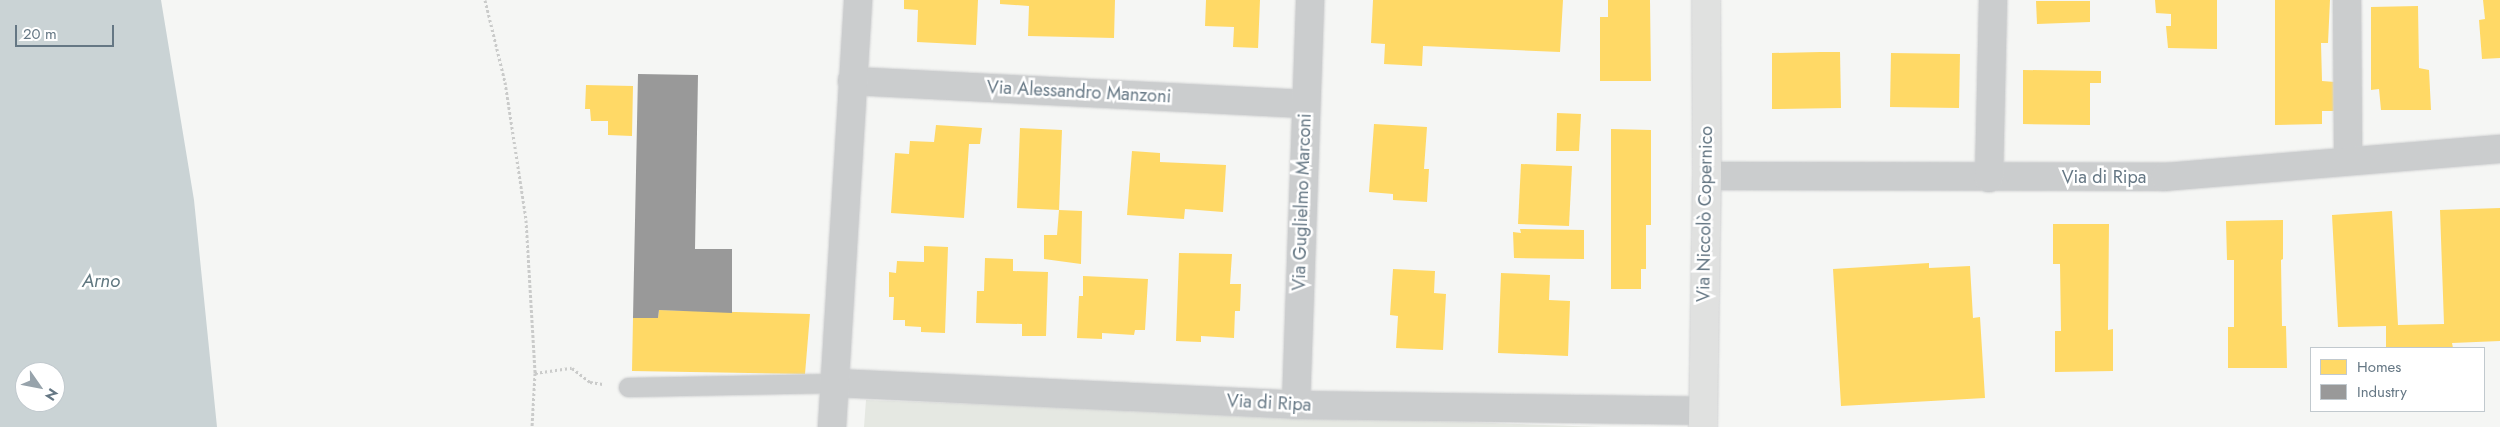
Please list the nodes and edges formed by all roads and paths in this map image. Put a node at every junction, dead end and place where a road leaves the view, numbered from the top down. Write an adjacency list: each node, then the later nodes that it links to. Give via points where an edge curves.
1 (485, 0): 13 (path, via 505,82 526,220)
2 (858, 0): 7 (street)
3 (1310, 0): 8 (street, Via Guglielmo Marconi)
4 (1706, 0): 11 (main road, Via Niccolò Copernico)
5 (1993, 0): 12 (street)
6 (2347, 0): 10 (street)
7 (852, 81): 8 (street, Via Alessandro Manzoni); 14 (street)
8 (1305, 104): 16 (street, Via Guglielmo Marconi)
9 (2500, 149): 10 (street, Via di Ripa)
10 (2348, 162): 12 (street, Via di Ripa, via 2165,177)
11 (1707, 176): 12 (street, Via di Ripa); 17 (main road, Via Niccolò Copernico)
12 (1989, 178)
13 (536, 373): 15 (path, via 572,368 590,382); 18 (path)
14 (836, 383): 15 (lane); 16 (street, Via di Ripa); 19 (street)
15 (628, 387)
16 (1296, 405): 17 (street, Via di Ripa)
17 (1703, 419)
18 (532, 427)
19 (832, 427)

